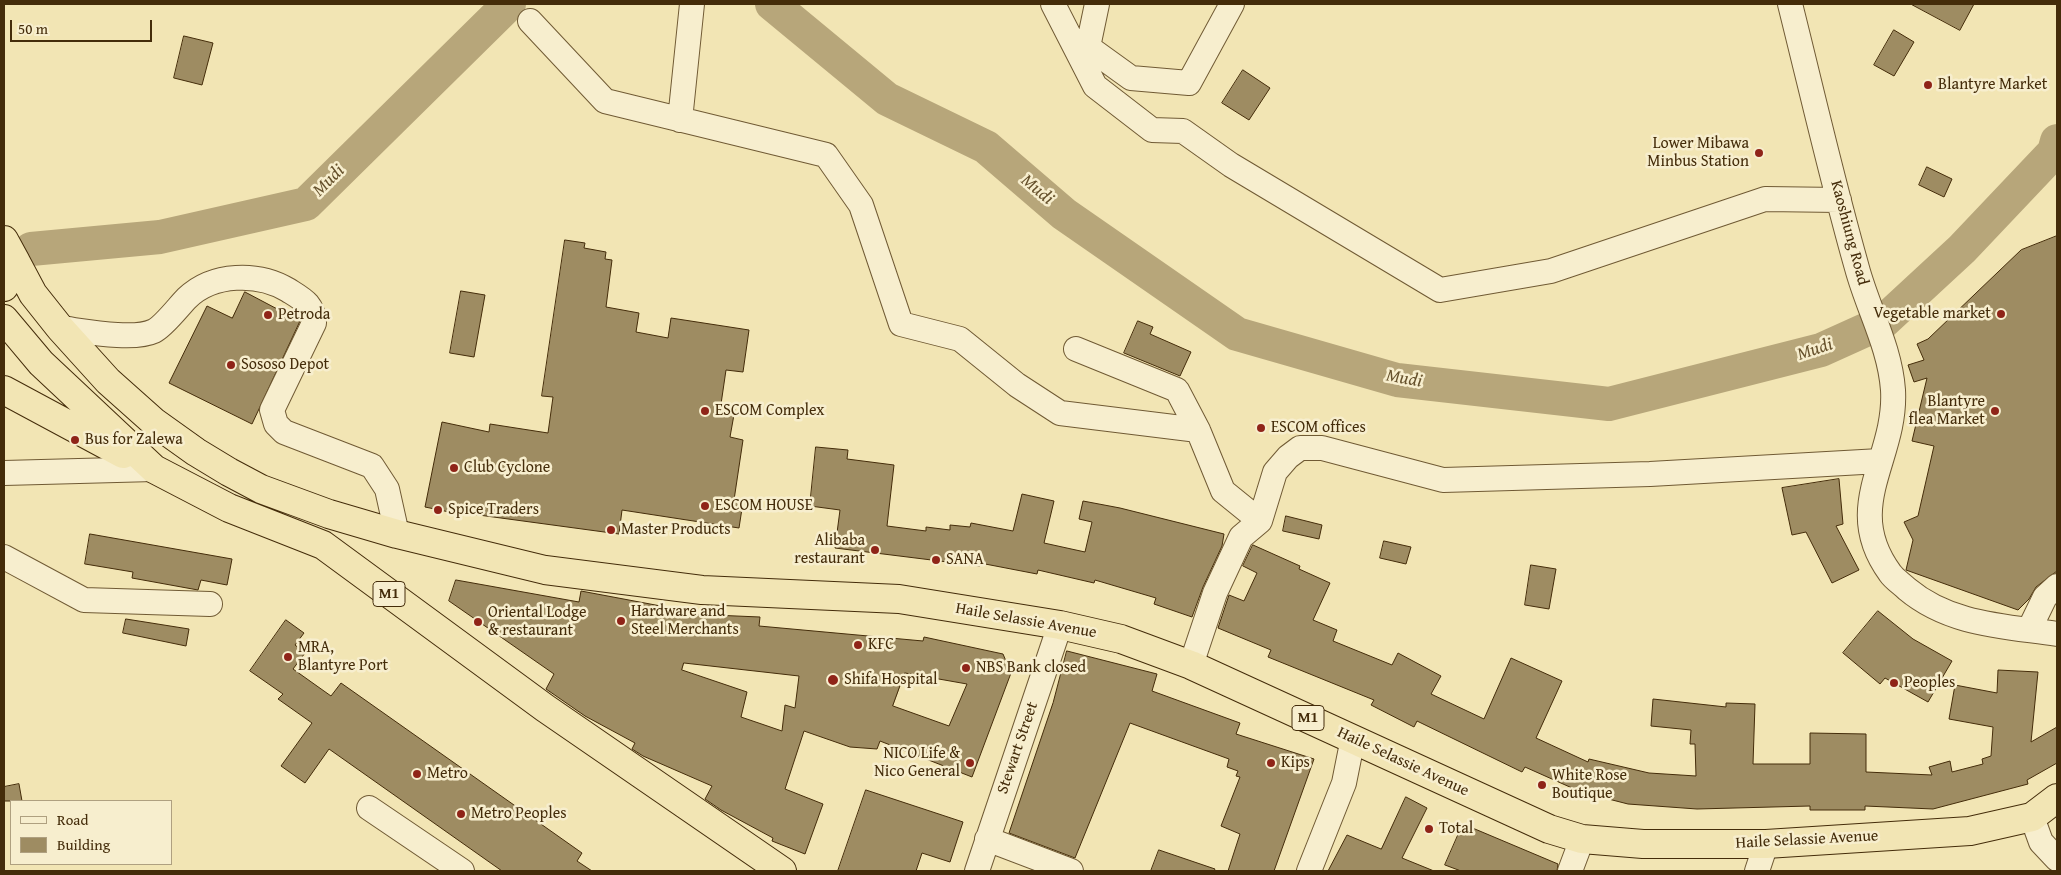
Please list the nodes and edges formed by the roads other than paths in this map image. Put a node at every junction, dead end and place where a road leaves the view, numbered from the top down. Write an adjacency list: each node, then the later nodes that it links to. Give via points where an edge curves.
1 (692, 4): 7 (street)
2 (1053, 4): 8 (street, via 1094,86 1152,130 1183,131 1231,165 1440,290 1552,272 1765,199)
3 (1097, 4): 4 (street, via 1088,47 1132,78 1189,83)
4 (1232, 4)
5 (1790, 4): 8 (street, Kaoshiung Road)
6 (530, 21): 7 (street, via 605,101)
7 (680, 120): 15 (street, via 826,156 861,204 901,324 960,339 1017,385 1060,413)
8 (1839, 200): 16 (street, Kaoshiung Road, via 1857,269 1888,358 1893,391 1891,420)
9 (10, 251): 10 (highway); 12 (highway, M1, via 33,294)
10 (4, 287)
11 (4, 319): 17 (highway, M1, via 41,363)
12 (60, 328): 20 (highway, M1, via 108,381 154,422 196,452 262,489 329,514); 20 (street, via 120,336 155,331 204,284 235,277 275,282 309,302 314,312 314,323 272,410 276,424 284,432 372,466 387,489)
13 (1076, 349): 15 (street, via 1177,390)
14 (4, 390): 17 (highway)
15 (1198, 430): 19 (street, via 1223,491)
16 (1880, 462): 19 (street, via 1650,474 1443,480 1322,448 1300,448 1275,472); 25 (street, Kaoshiung Road, via 1870,498 1870,524 1874,547 1891,575 1920,600 1946,614 1979,624)
17 (154, 469): 18 (street); 37 (highway, M1, via 229,508 323,545 545,708)
18 (4, 473)
19 (1260, 520): 27 (street, via 1241,537 1215,593)
20 (397, 534): 24 (highway, Haile Selassie Avenue / M1, via 545,570 702,590 898,599)
21 (4, 558): 23 (street, via 84,600)
22 (2057, 586): 25 (street, via 2045,597)
23 (210, 604)
24 (1060, 625): 27 (highway, Haile Selassie Avenue / M1, via 1121,639); 32 (street, Stewart Street)
25 (2030, 630): 26 (street, Kaoshiung Road)
26 (2057, 634)
27 (1191, 665): 28 (highway, Haile Selassie Avenue / M1)
28 (1353, 738): 33 (highway, Haile Selassie Avenue / M1, via 1549,829); 40 (street, via 1344,784)
29 (2057, 798): 31 (highway, Haile Selassie Avenue / M1)
30 (369, 808): 36 (street)
31 (2032, 817): 34 (highway, Haile Selassie Avenue / M1, via 1970,831); 35 (street, via 2041,842)
32 (987, 839): 38 (street, Stewart Street); 39 (street)
33 (1582, 839): 34 (highway, Haile Selassie Avenue / M1, via 1643,844); 41 (street)
34 (1766, 844): 42 (street)
35 (2057, 859)
36 (462, 871)
37 (782, 871)
38 (977, 871)
39 (1071, 871)
40 (1309, 871)
41 (1570, 871)
42 (1757, 871)

